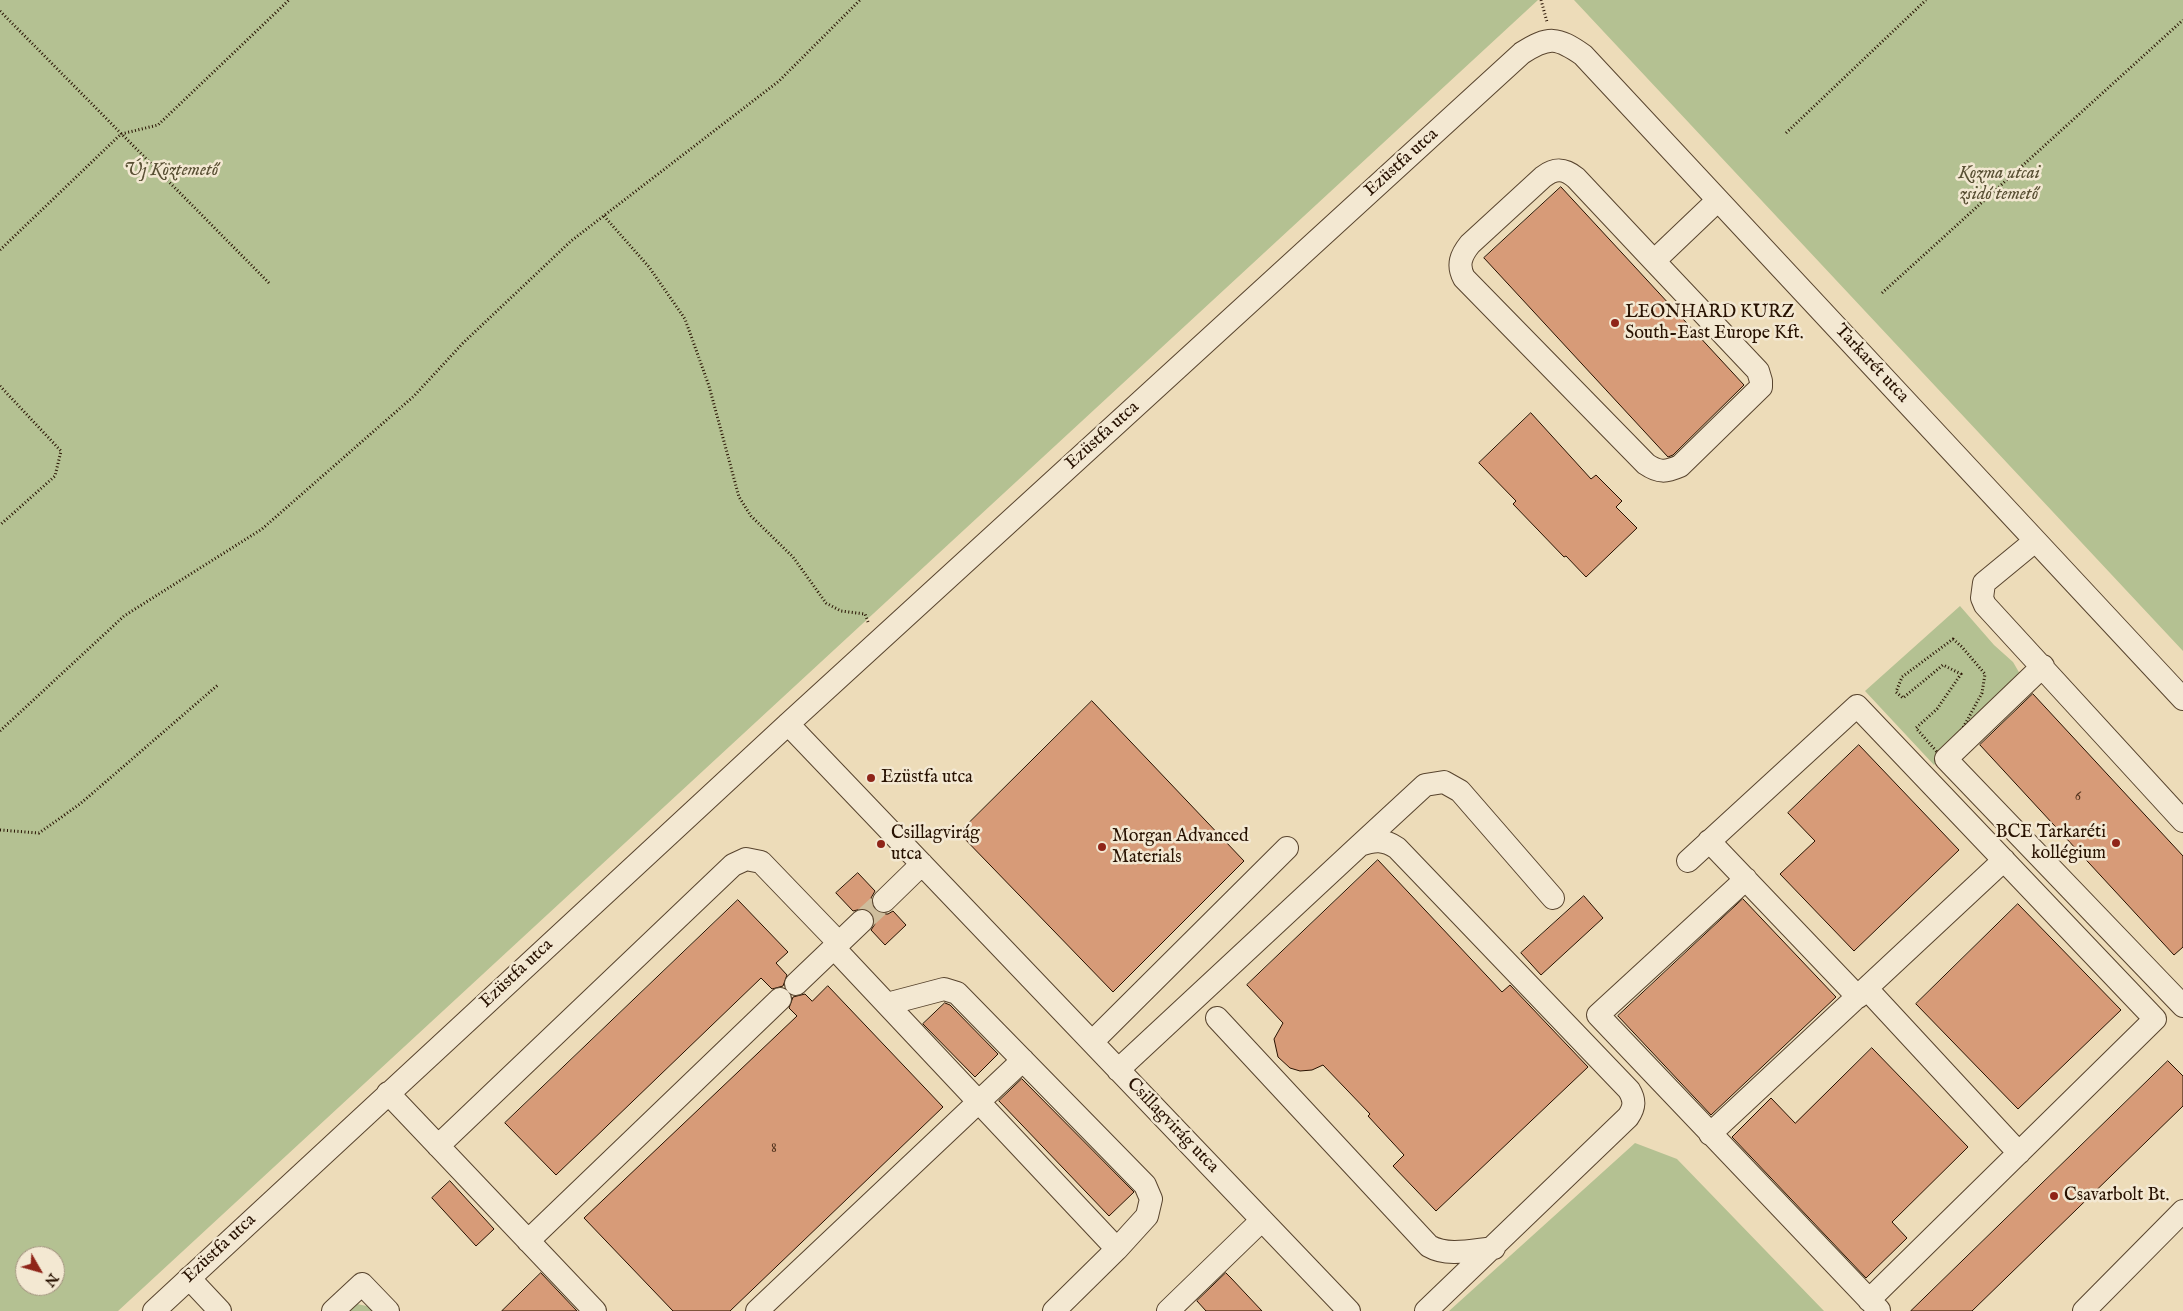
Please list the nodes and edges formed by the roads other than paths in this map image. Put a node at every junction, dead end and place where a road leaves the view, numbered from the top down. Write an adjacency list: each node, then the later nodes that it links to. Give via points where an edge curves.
1 (1552, 39): 2 (street, Tarkarét utca, via 1583,55); 7 (street, Ezüstfa utca, via 1522,53)
2 (1718, 200): 3 (street); 4 (street, Tarkarét utca)
3 (1654, 261): 3 (street, via 1758,371 1761,381 1757,393 1680,466 1666,471 1646,464 1464,278 1460,265 1470,244 1543,177 1557,169 1576,178)
4 (2035, 541): 5 (street, via 1984,583 1982,598); 6 (street, Tarkarét utca)
5 (2043, 666): 8 (street); 22 (street, via 1946,759)
6 (2183, 699)
7 (788, 724): 14 (street, Csillagvirág utca); 27 (street, Ezüstfa utca)
8 (2183, 822)
9 (1709, 841): 12 (street, via 1857,706); 13 (street); 15 (street)
10 (1360, 845): 16 (street, via 1425,785 1444,782 1460,790); 26 (street); 35 (street, via 1381,840 1397,848 1633,1096 1632,1111 1628,1117)
11 (1287, 848): 24 (street)
12 (2004, 860): 20 (street); 31 (street, via 2155,1019)
13 (1688, 861)
14 (922, 864): 17 (street); 24 (street, Csillagvirág utca)
15 (1746, 879): 20 (street); 29 (street, via 1598,1015)
16 (1553, 898)
17 (884, 901)
18 (862, 921): 19 (street)
19 (837, 946): 21 (street); 30 (street, via 761,862 746,859 733,865); 34 (street)
20 (1862, 993): 29 (street); 31 (street)
21 (887, 1004): 25 (street, via 944,989 957,993); 28 (street)
22 (2183, 1006)
23 (1217, 1018): 35 (street, via 1429,1246 1451,1252)
24 (1092, 1042): 26 (street, Csillagvirág utca)
25 (1023, 1060): 28 (street); 36 (street, via 1145,1185 1151,1199 1147,1216)
26 (1118, 1070): 33 (street, Csillagvirág utca)
27 (388, 1093): 30 (street); 37 (street, Ezüstfa utca)
28 (978, 1100): 36 (street); 44 (street)
29 (1710, 1134): 38 (street)
30 (438, 1146): 34 (street)
31 (2019, 1153): 38 (street)
32 (2181, 1217): 49 (street)
33 (1262, 1220): 46 (street); 47 (street, Csillagvirág utca)
34 (528, 1242): 43 (street)
35 (1494, 1248): 48 (street)
36 (1117, 1249): 45 (street)
37 (189, 1278): 39 (street, Ezüstfa utca); 40 (street)
38 (1874, 1306)
39 (165, 1307)
40 (220, 1311)
41 (333, 1311): 42 (street, via 362,1284)
42 (388, 1311)
43 (594, 1311)
44 (757, 1311)
45 (1054, 1311)
46 (1168, 1311)
47 (1349, 1311)
48 (1426, 1311)
49 (2084, 1311)

